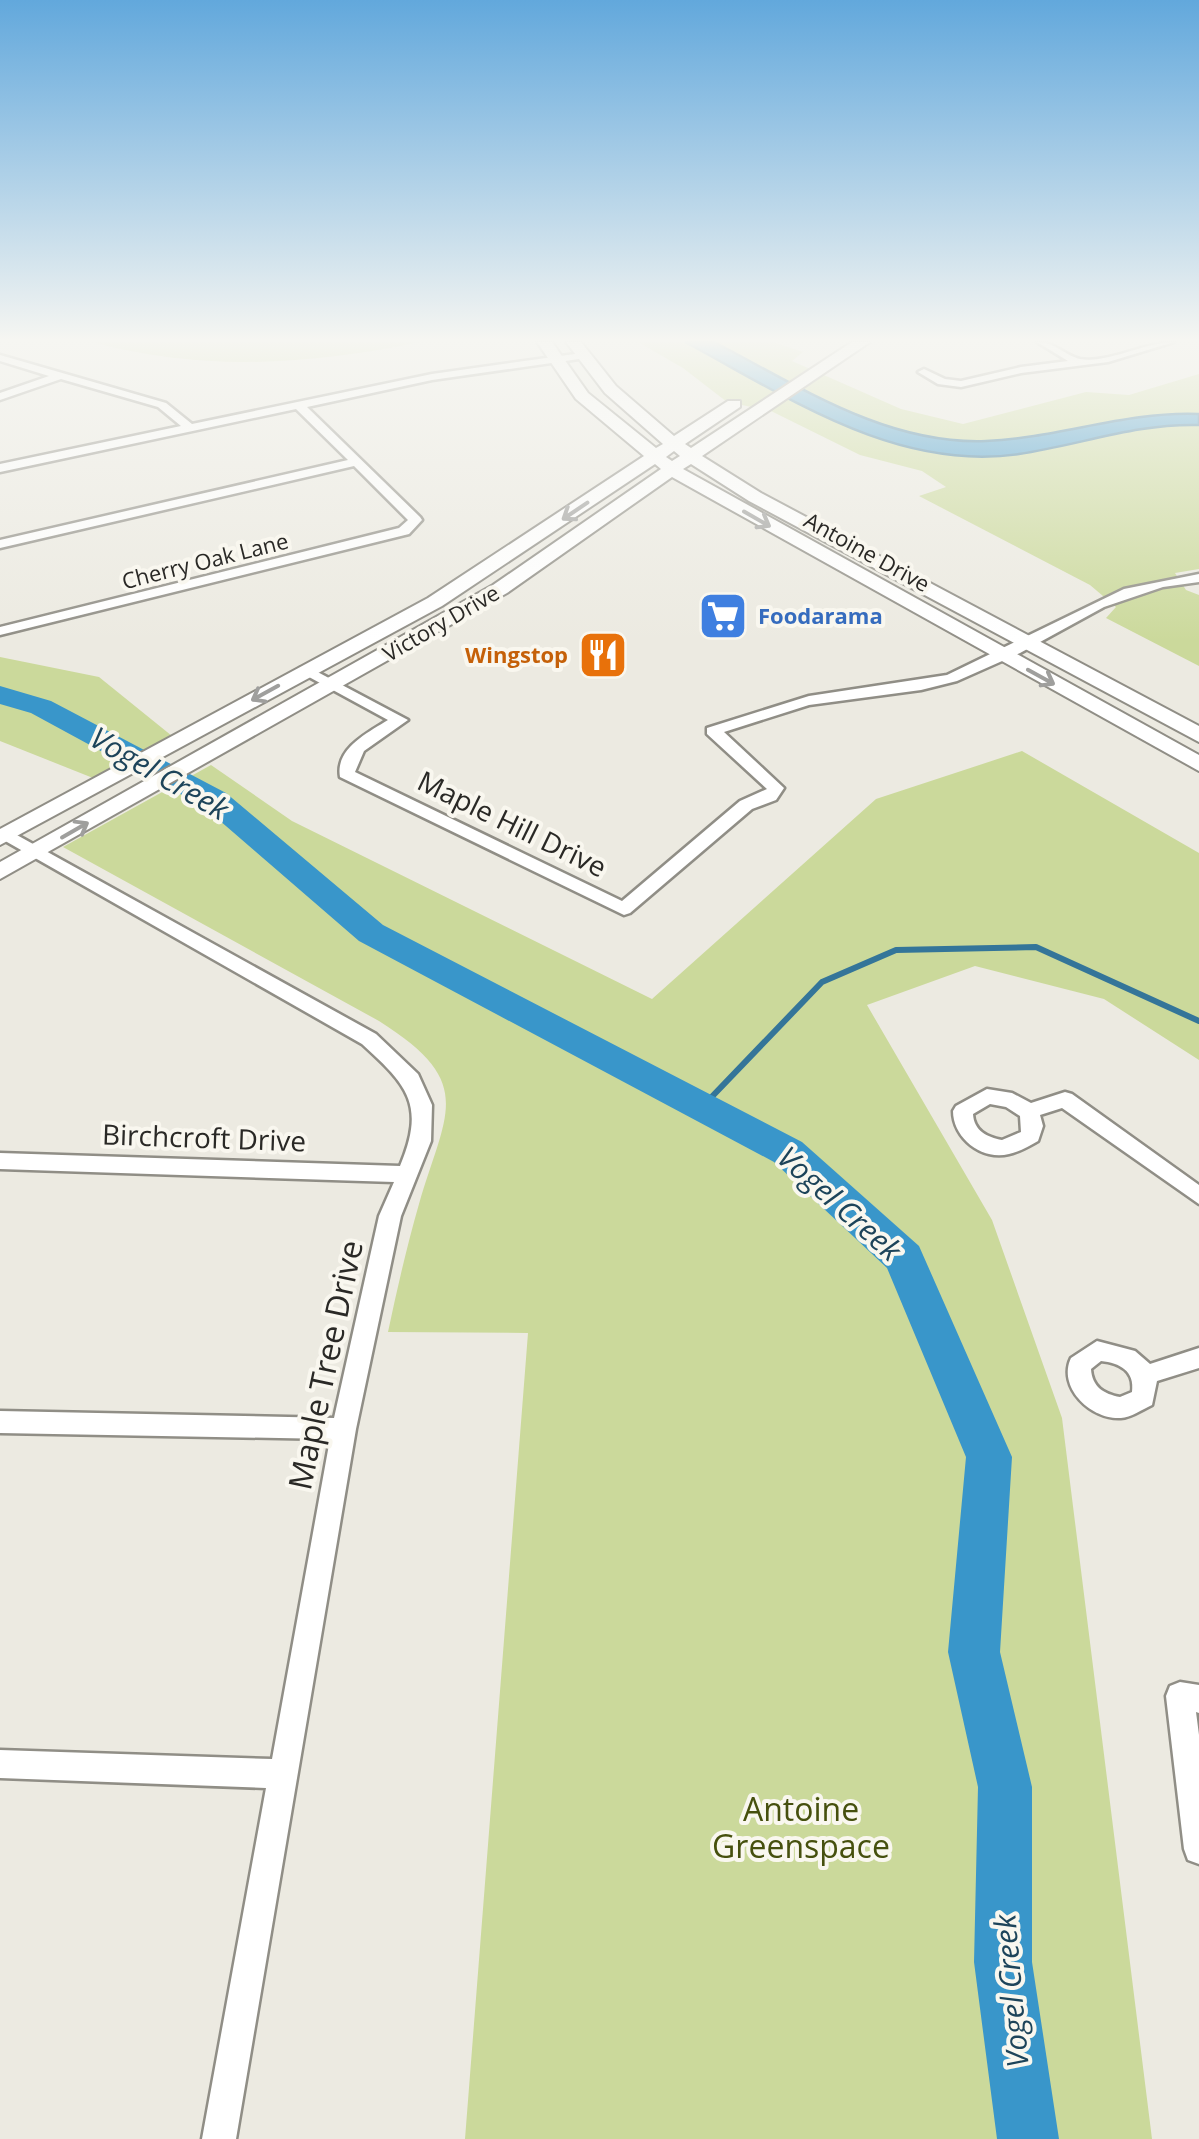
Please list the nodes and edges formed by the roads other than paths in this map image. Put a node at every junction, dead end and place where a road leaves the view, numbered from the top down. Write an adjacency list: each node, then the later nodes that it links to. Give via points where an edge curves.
1 (121, 442): 10 (street)
2 (336, 442): 9 (street)
3 (646, 442): 7 (main road, Antoine Drive)
4 (654, 442): 7 (main road, Antoine Drive)
5 (687, 442): 7 (main road, Victory Drive)
6 (712, 442): 8 (main road, Victory Drive)
7 (667, 457): 8 (main road, Victory Drive); 11 (main road, Victory Drive, one-way to 11); 13 (main road, Victory Drive); 15 (main road, Antoine Drive, one-way to 15)
8 (691, 457): 14 (main road, Antoine Drive)
9 (356, 462): 12 (street); 17 (street, Cherry Oak Lane, via 415,520 404,531)
10 (0, 468)
11 (538, 537): 13 (main road); 20 (main road, Victory Drive)
12 (0, 544)
13 (566, 544): 21 (main road, Victory Drive, via 461,614)
14 (877, 562): 15 (main road); 18 (main road, Antoine Drive)
15 (855, 574): 19 (main road, Antoine Drive)
16 (1199, 578): 18 (street, via 1128,590)
17 (0, 631)
18 (1028, 642): 19 (street); 22 (main road, Antoine Drive)
19 (1004, 656): 21 (street, Maple Hill Drive, via 949,679 820,698 713,731 776,788 746,805 624,909 346,774 346,761 360,746 400,720); 23 (main road, Antoine Drive, one-way to 23)
20 (304, 672): 21 (street, Maple Hill Drive); 24 (main road, Victory Drive, one-way to 24)
21 (332, 685): 25 (main road, Victory Drive, one-way to 21)
22 (1199, 735)
23 (1199, 764)
24 (3, 836): 25 (street, Maple Tree Drive)
25 (36, 852): 26 (main road, Victory Drive); 29 (street, Maple Tree Drive, via 394,1058 422,1105 420,1142)
26 (0, 872)
27 (1028, 1111): 30 (street, via 1066,1099)
28 (0, 1161): 29 (street, Birchcroft Drive)
29 (406, 1174): 34 (street, Maple Tree Drive, via 390,1216)
30 (1199, 1196)
31 (1199, 1358): 32 (street)
32 (1145, 1376)
33 (0, 1422): 34 (street)
34 (344, 1429): 37 (street, Maple Tree Drive)
35 (1199, 1699): 38 (street, via 1180,1696)
36 (0, 1764): 37 (street)
37 (282, 1774): 39 (street, Maple Tree Drive)
38 (1199, 1850)
39 (219, 2139)

